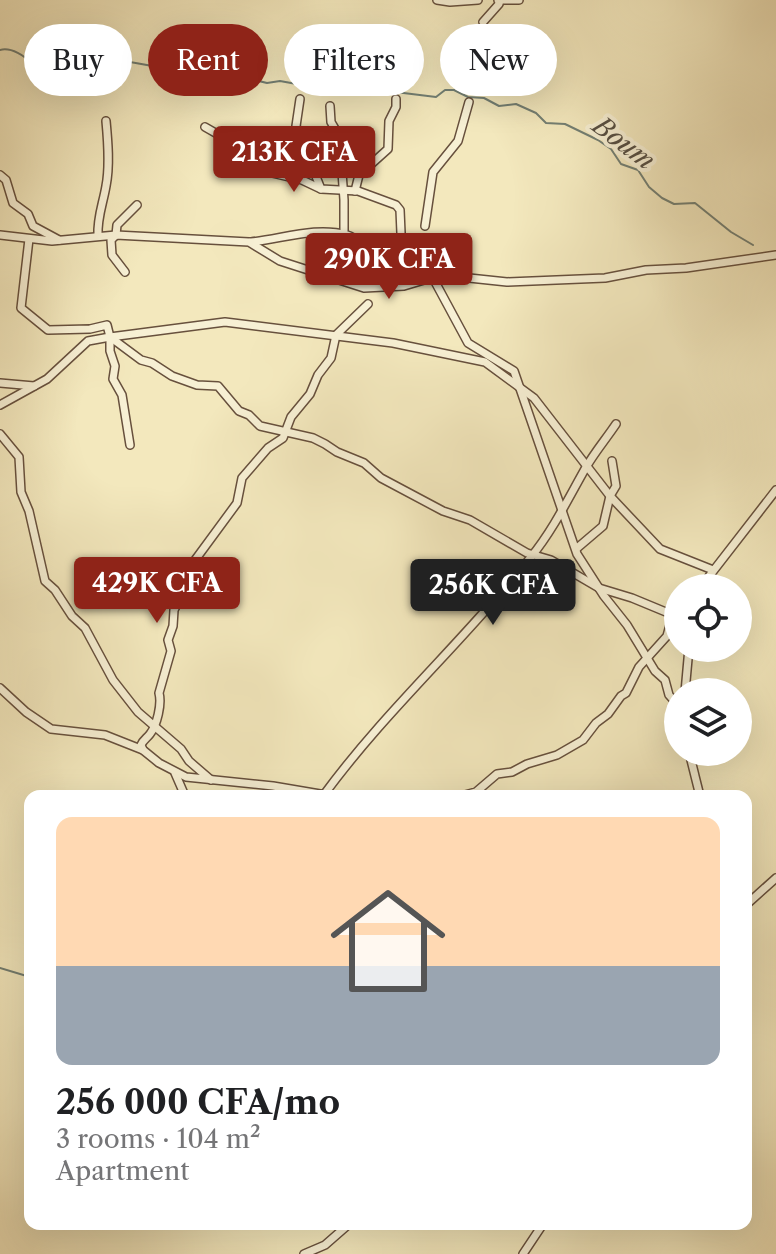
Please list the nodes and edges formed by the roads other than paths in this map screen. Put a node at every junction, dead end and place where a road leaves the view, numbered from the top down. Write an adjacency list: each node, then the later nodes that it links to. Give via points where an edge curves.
1 (437, 0): 2 (street)
2 (478, 0)
3 (499, 0): 4 (street); 5 (street)
4 (519, 0)
5 (483, 22)
6 (300, 99): 13 (street, via 296,126)
7 (396, 99): 15 (street, via 388,149 365,167)
8 (469, 102): 17 (street, via 458,141 433,172)
9 (330, 106): 14 (street)
10 (106, 121): 22 (street, via 108,169)
11 (205, 127): 13 (street, via 272,173)
12 (0, 175): 24 (street, via 13,203 28,214 33,226)
13 (321, 189): 14 (street)
14 (342, 190): 15 (street); 19 (street)
15 (355, 191): 18 (street, via 396,205)
16 (137, 205): 21 (street, via 117,225)
17 (425, 226)
18 (401, 233)
19 (344, 234): 25 (street, via 296,234); 26 (street, via 368,249)
20 (0, 235): 23 (street)
21 (116, 235): 22 (street); 25 (street); 28 (street, via 112,255)
22 (98, 236): 24 (street)
23 (29, 239): 24 (street); 32 (street, via 21,308 48,330 107,325)
24 (59, 240)
25 (249, 242): 29 (street, via 280,261 364,288)
26 (376, 248)
27 (776, 255): 29 (street, via 605,278)
28 (125, 272)
29 (433, 278): 34 (street, via 468,343 514,371)
30 (368, 304): 31 (street)
31 (336, 335): 32 (street, via 225,322); 34 (street, via 485,362); 38 (street, via 331,358)
32 (110, 337): 35 (street, via 88,341); 38 (street, via 172,376 218,386 260,426); 40 (street, via 113,379 122,395)
33 (0, 383): 35 (street)
34 (518, 384): 42 (street); 45 (street)
35 (35, 386): 36 (street)
36 (0, 405)
37 (616, 424): 42 (street)
38 (286, 431): 47 (street, via 364,463 421,500); 56 (street, via 242,478 237,503 187,571 174,610 171,651)
39 (0, 434): 56 (street, via 19,457 23,501 45,581 85,628 120,689)
40 (130, 445)
41 (612, 461): 44 (street, via 616,486)
42 (587, 466): 44 (street); 45 (street)
43 (776, 490): 48 (street)
44 (610, 496): 46 (street, via 603,526); 48 (street, via 660,549)
45 (563, 511): 46 (street); 47 (street)
46 (576, 549): 50 (street)
47 (533, 555): 50 (street); 63 (street)
48 (713, 570): 49 (street)
49 (710, 574)
50 (599, 588): 51 (street); 53 (street)
51 (664, 612)
52 (664, 639): 53 (street)
53 (647, 658): 54 (street); 64 (street, via 626,693 583,740 557,755 497,774)
54 (664, 679)
55 (0, 688): 57 (street, via 51,729 105,735)
56 (154, 725): 57 (street); 60 (street)
57 (143, 750): 59 (street)
58 (692, 766): 65 (street)
59 (174, 772): 60 (street); 61 (street)
60 (211, 780): 62 (street)
61 (182, 790)
62 (286, 790)
63 (328, 790)
64 (478, 790)
65 (698, 790)
66 (776, 878): 67 (street)
67 (752, 900)
68 (342, 1230): 70 (street)
69 (539, 1230): 71 (street)
70 (304, 1254)
71 (523, 1254)

